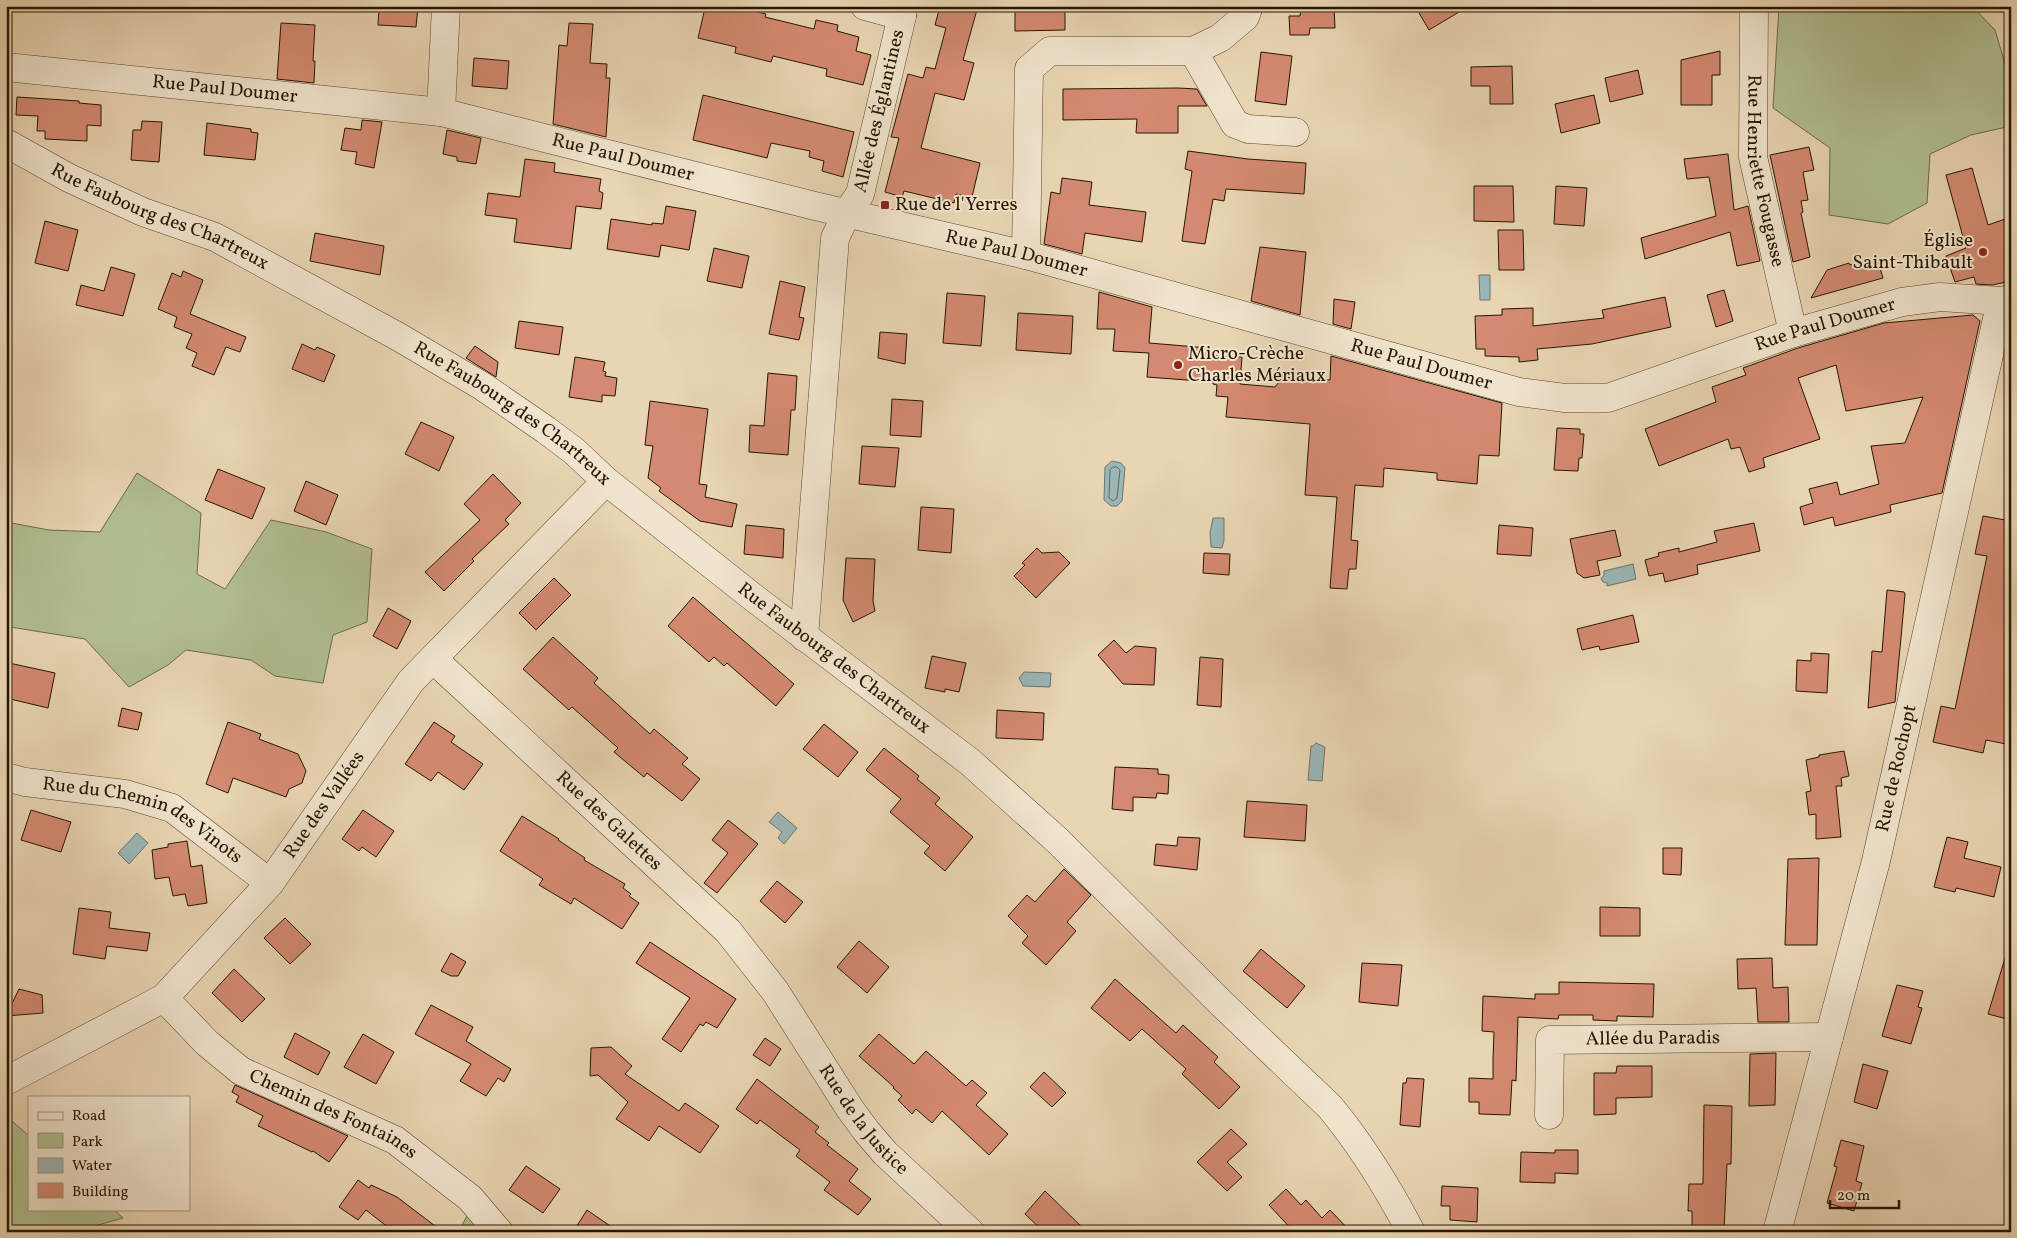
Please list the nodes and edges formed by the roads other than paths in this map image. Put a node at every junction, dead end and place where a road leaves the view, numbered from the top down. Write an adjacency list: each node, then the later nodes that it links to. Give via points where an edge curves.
1 (446, 6): 8 (street)
2 (865, 6): 5 (street)
3 (1249, 6): 6 (street, via 1245,17 1220,38)
4 (1754, 6): 14 (street, Rue Henriette Fougasse, via 1753,157)
5 (902, 11): 11 (street, Allée des Églantines, via 860,194)
6 (1193, 51): 9 (street, via 1235,124 1248,129); 12 (street, via 1050,51 1029,69)
7 (6, 67): 8 (street, Rue Paul Doumer)
8 (441, 112): 11 (street, Rue Paul Doumer)
9 (1295, 132)
10 (6, 143): 15 (street, Rue Faubourg des Chartreux, via 69,178 143,212 215,237 397,336 482,386 546,430)
11 (847, 213): 12 (street, Rue Paul Doumer); 16 (street, via 836,238)
12 (1026, 256): 14 (street, Rue Paul Doumer, via 1520,392 1565,398 1608,398)
13 (2006, 300): 14 (street, Rue Paul Doumer, via 1940,297 1902,302); 22 (street, Rue de Rochopt, via 1876,861)
14 (1793, 333)
15 (606, 481): 16 (street, Rue Faubourg des Chartreux); 17 (street, Rue des Vallées)
16 (804, 637): 29 (street, Rue Faubourg des Chartreux, via 970,762 1058,841 1330,1107 1375,1166)
17 (433, 660): 19 (street, Rue des Vallées, via 411,681); 20 (street, Rue des Galettes, via 728,931)
18 (6, 777): 19 (street, Rue du Chemin des Vinots, via 125,794 172,808)
19 (270, 883): 21 (street, Rue des Vallées)
20 (776, 991): 28 (street, Rue de la Justice, via 867,1132 885,1153)
21 (164, 998): 23 (street, Rue des Vallées); 27 (street, Chemin des Fontaines, via 206,1043 241,1071 395,1140 470,1198)
22 (1828, 1037): 26 (street, Allée du Paradis, via 1550,1040); 30 (street, Rue de Rochopt)
23 (6, 1081)
24 (6, 1086): 25 (street)
25 (6, 1101)
26 (1549, 1115)
27 (499, 1232)
28 (970, 1232)
29 (1410, 1232)
30 (1777, 1232)

